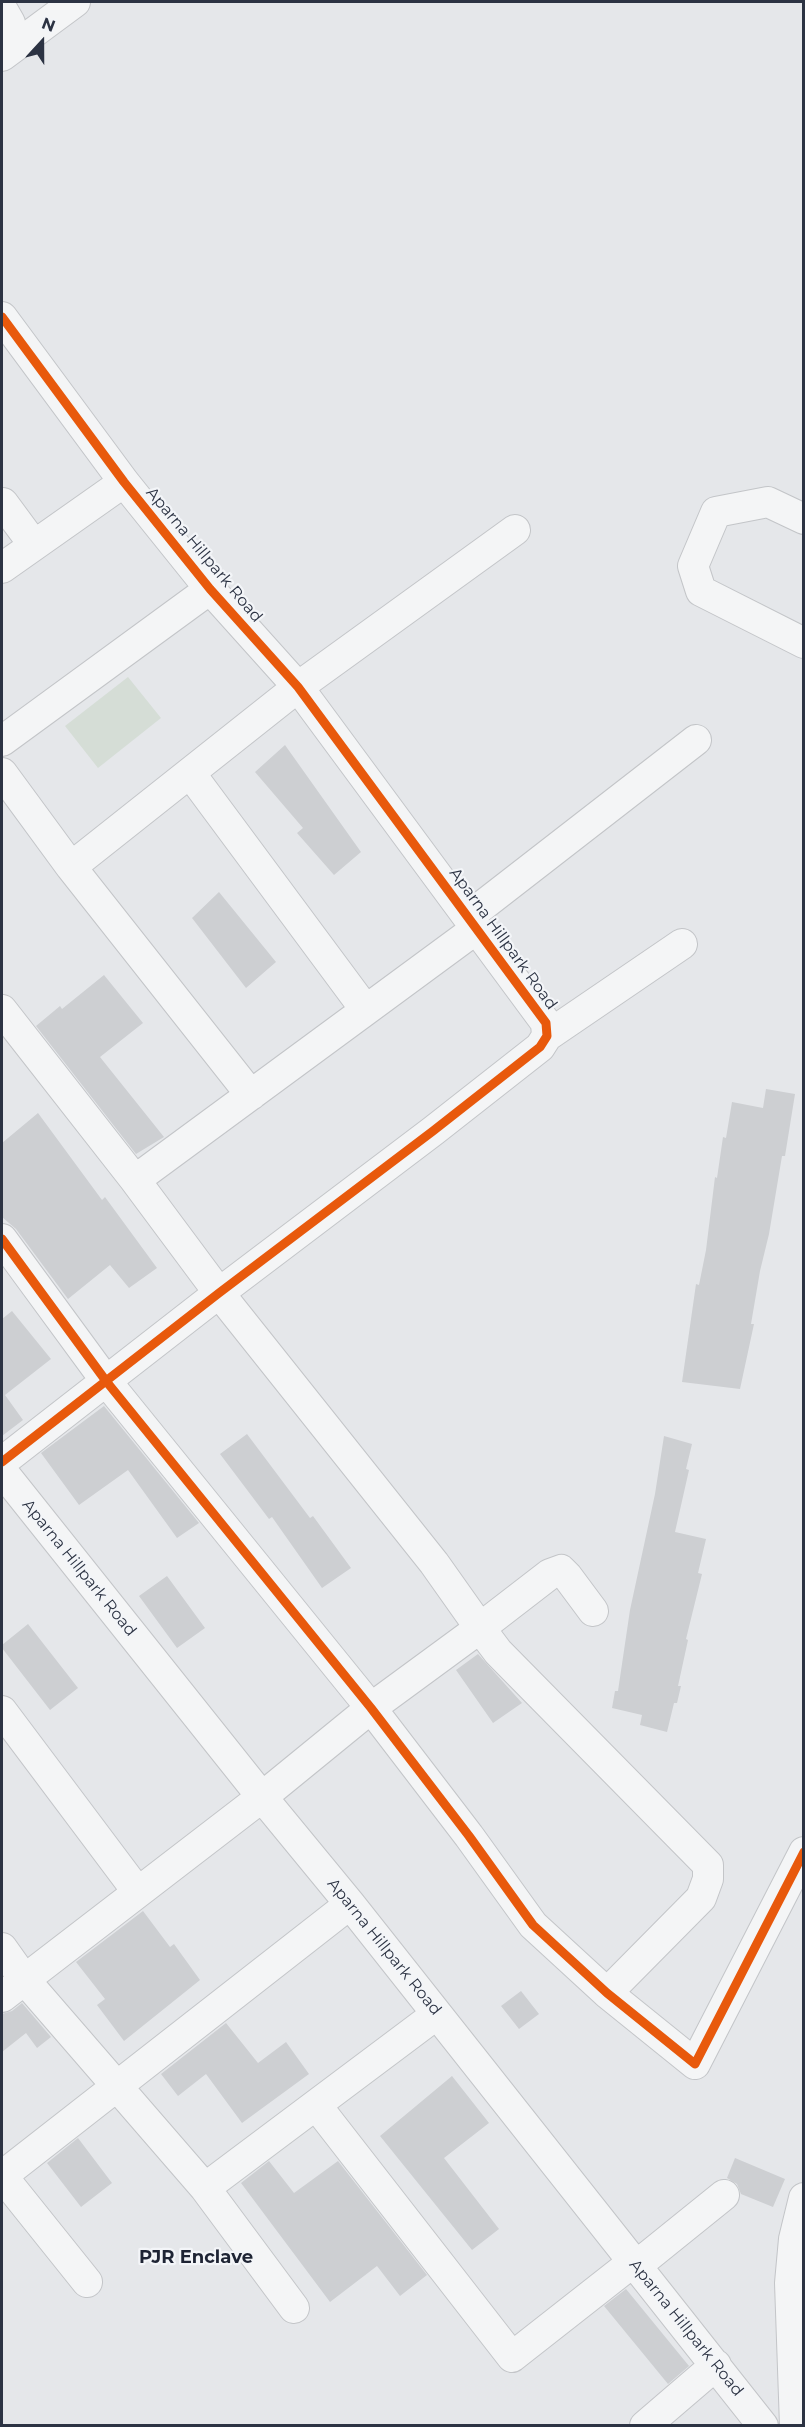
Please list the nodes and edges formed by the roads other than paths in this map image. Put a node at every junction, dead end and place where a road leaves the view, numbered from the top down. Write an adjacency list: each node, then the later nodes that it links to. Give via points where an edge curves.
1 (75, 2): 4 (street)
2 (2, 9): 3 (street, via 10,23)
3 (2, 33)
4 (2, 56)
5 (2, 317): 6 (street, Aparna Hillpark Road)
6 (124, 482): 10 (street); 12 (street, Aparna Hillpark Road)
7 (3, 503): 10 (street)
8 (804, 519): 13 (street, via 768,502 716,512 693,566 700,591)
9 (516, 530): 14 (street)
10 (34, 545): 11 (street)
11 (2, 568)
12 (210, 590): 14 (street, Aparna Hillpark Road); 16 (street)
13 (804, 643)
14 (298, 687): 18 (street); 20 (street, Aparna Hillpark Road)
15 (696, 740): 20 (street)
16 (2, 741)
17 (2, 773): 19 (street)
18 (190, 773): 19 (street); 22 (street)
19 (71, 867): 25 (street)
20 (472, 923): 22 (street); 24 (street, Aparna Hillpark Road, via 546,1023)
21 (682, 944): 24 (street)
22 (365, 1009): 25 (street)
23 (2, 1010): 26 (street)
24 (547, 1036): 28 (street, Aparna Hillpark Road, via 540,1047)
25 (250, 1095): 26 (street)
26 (135, 1180): 28 (street)
27 (2, 1239): 29 (street)
28 (219, 1293): 29 (street, Aparna Hillpark Road); 33 (street, via 434,1563)
29 (106, 1381): 30 (street, Aparna Hillpark Road); 34 (street)
30 (2, 1462)
31 (2, 1471): 36 (street, Aparna Hillpark Road)
32 (593, 1611): 33 (street, via 561,1570 550,1574)
33 (480, 1628): 34 (street); 42 (street, via 498,1652 708,1865 701,1898)
34 (371, 1708): 36 (street); 42 (street, via 533,1925)
35 (2, 1711): 38 (street)
36 (262, 1797): 38 (street); 39 (street, Aparna Hillpark Road)
37 (804, 1852): 42 (street, via 695,2064)
38 (137, 1891): 41 (street)
39 (350, 1904): 43 (street, Aparna Hillpark Road); 44 (street)
40 (2, 1948): 41 (street)
41 (13, 1988): 44 (street)
42 (607, 1993)
43 (437, 2014): 45 (street); 50 (street, Aparna Hillpark Road)
44 (116, 2084): 46 (street); 47 (street)
45 (316, 2104): 47 (street); 50 (street, via 512,2357)
46 (2, 2176): 51 (street)
47 (205, 2188): 52 (street)
48 (724, 2195): 50 (street)
49 (804, 2198): 56 (street, via 794,2239 790,2283)
50 (634, 2264): 53 (street, Aparna Hillpark Road)
51 (87, 2282)
52 (294, 2308)
53 (717, 2365): 54 (street); 55 (street, Aparna Hillpark Road)
54 (645, 2426)
55 (763, 2426)
56 (795, 2426)

